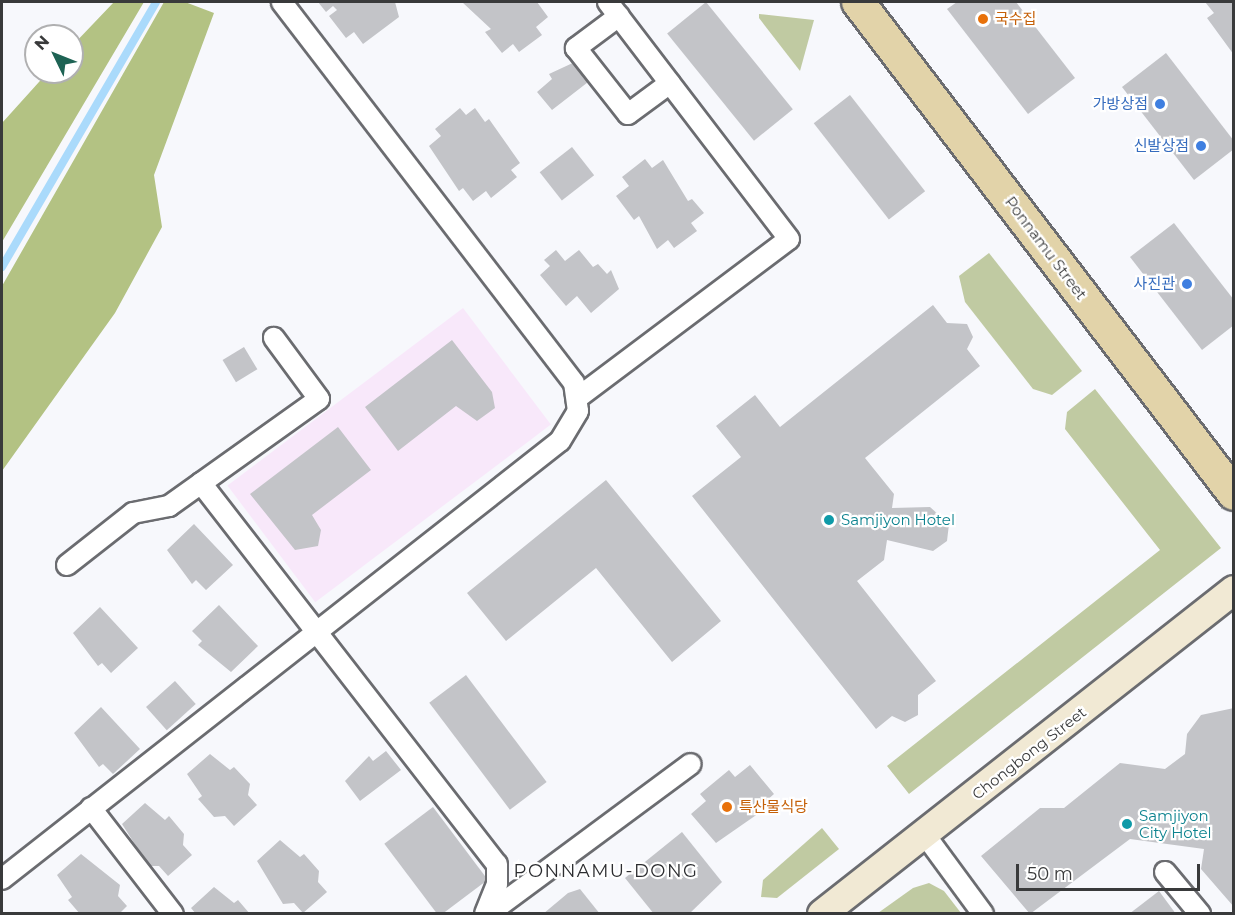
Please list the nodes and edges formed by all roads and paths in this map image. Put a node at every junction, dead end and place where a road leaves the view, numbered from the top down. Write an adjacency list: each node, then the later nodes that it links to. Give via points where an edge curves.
1 (282, 2): 6 (street)
2 (858, 2): 8 (main road, Ponnamu Street)
3 (613, 9): 4 (street); 4 (street, via 576,48 628,114)
4 (670, 83): 6 (street, via 789,239)
5 (274, 338): 7 (street, via 319,399)
6 (580, 396): 11 (street, via 573,423 560,441)
7 (201, 483): 9 (street, via 169,506 133,513); 11 (street)
8 (1233, 494)
9 (67, 565)
10 (1233, 590): 14 (street, Chongbong Street)
11 (314, 634): 13 (street); 18 (street, via 497,864 497,884)
12 (691, 764): 18 (street)
13 (91, 808): 16 (street); 17 (street)
14 (925, 835): 19 (street, Chongbong Street); 20 (street)
15 (1165, 872): 21 (street)
16 (2, 879)
17 (173, 914)
18 (486, 914)
19 (822, 914)
20 (983, 914)
21 (1200, 914)

